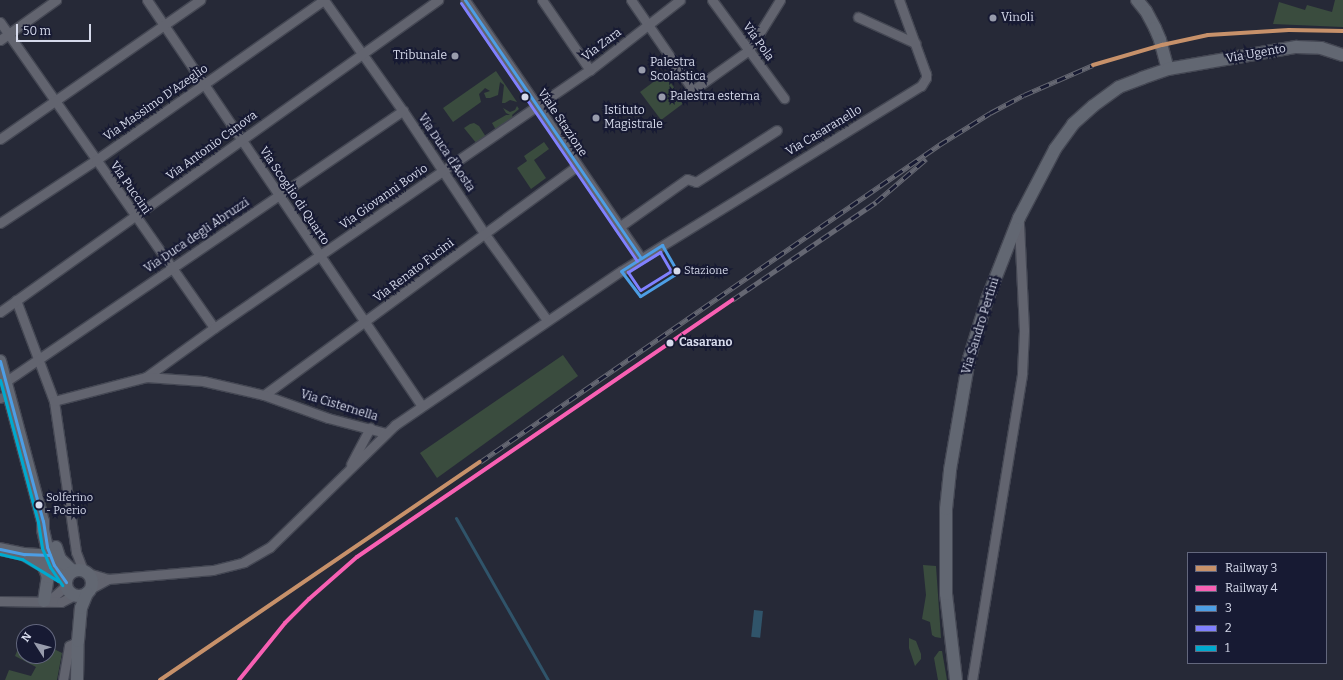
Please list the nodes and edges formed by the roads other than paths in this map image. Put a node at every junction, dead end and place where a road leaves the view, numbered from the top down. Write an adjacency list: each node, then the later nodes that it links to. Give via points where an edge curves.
1 (56, 0): 18 (street)
2 (147, 0): 16 (street, Via Scoglio di Quarto)
3 (200, 0): 16 (street)
4 (324, 0): 22 (street, Via Duca d'Aosta); 26 (street, Via Massimo D'Azeglio)
5 (438, 0): 22 (street, Via Antonio Canova)
6 (465, 0): 29 (street, Viale Stazione)
7 (542, 0): 25 (street)
8 (631, 0): 17 (street)
9 (680, 0): 17 (street, Via Zara)
10 (712, 0): 21 (street, Via Pola)
11 (780, 0): 21 (street)
12 (899, 0): 20 (street, Via Casaranello)
13 (1137, 0): 24 (street, via 1155,28)
14 (858, 17): 20 (street)
15 (0, 22): 18 (street, Via Puccini)
16 (164, 25): 26 (street, Via Scoglio di Quarto); 28 (street)
17 (649, 25): 21 (street, via 693,90); 25 (street, Via Zara)
18 (8, 34): 19 (street); 28 (street, Via Puccini)
19 (0, 40)
20 (914, 43): 44 (street, Via Casaranello, via 926,74 921,86)
21 (749, 50): 27 (street, Via Pola)
22 (363, 55): 30 (street, Via Duca d'Aosta); 33 (street, Via Antonio Canova)
23 (1343, 55): 24 (street, Via Ugento, via 1321,48 1296,47)
24 (1168, 69): 39 (street, Via Sandro Pertini, via 1120,87 1083,114 1062,137)
25 (590, 70): 29 (street, Via Zara)
26 (203, 86): 33 (street, Via Scoglio di Quarto); 34 (street, Via Massimo D'Azeglio)
27 (784, 98)
28 (55, 101): 32 (street); 34 (street, Via Puccini)
29 (537, 107): 35 (street, Viale Stazione); 36 (street, Via Giovanni Bovio)
30 (403, 111): 36 (street, Via Duca d'Aosta); 37 (street, Via Duca degli Abruzzi)
31 (777, 130): 41 (street, via 696,182 687,179)
32 (0, 139)
33 (240, 140): 37 (street, Via Scoglio di Quarto); 38 (street, Via Antonio Canova)
34 (96, 160): 38 (street, Via Puccini); 40 (street, Via Massimo D'Azeglio)
35 (577, 166): 41 (street, Viale Stazione); 42 (street, Via Renato Fucini)
36 (444, 171): 42 (street, Via Duca d'Aosta); 43 (street, Via Giovanni Bovio)
37 (278, 195): 43 (street, Via Scoglio di Quarto); 45 (street, Via Duca degli Abruzzi)
38 (135, 216): 45 (street, Via Puccini); 46 (street, Via Antonio Canova)
39 (1019, 218): 75 (street, Via Sandro Pertini, via 988,297 969,359 950,470 946,509 946,594); 76 (street, via 1024,330 1022,373)
40 (0, 224)
41 (618, 227): 44 (street, Viale Stazione)
42 (484, 233): 48 (street, Via Duca d'Aosta); 49 (street, Via Renato Fucini)
43 (320, 256): 49 (street, Via Scoglio di Quarto); 50 (street, Via Giovanni Bovio)
44 (641, 258): 48 (street, Via Cisternella)
45 (171, 267): 50 (street, Via Puccini); 51 (street, Via Duca degli Abruzzi)
46 (16, 300): 47 (street, Via Antonio Canova); 51 (street)
47 (0, 312)
48 (547, 320): 58 (street, Via Cisternella)
49 (365, 322): 55 (street, Via Renato Fucini); 58 (street, Via Scoglio di Quarto)
50 (214, 328): 53 (street, Via Giovanni Bovio)
51 (38, 360): 54 (street, Via Duca degli Abruzzi); 57 (street)
52 (0, 361): 54 (street)
53 (146, 377): 55 (street, Via Cisternella, via 203,381); 57 (street, Via Cisternella)
54 (6, 382): 56 (street)
55 (264, 394): 59 (street, Via Cisternella, via 328,418)
56 (5, 397): 64 (street, via 43,521 51,532)
57 (54, 402): 66 (street)
58 (422, 406): 60 (street, Via Cisternella)
59 (370, 428): 60 (street, Via Cisternella); 61 (street)
60 (386, 432): 61 (street)
61 (346, 472): 67 (street, via 270,546 244,562 213,570)
62 (0, 549): 63 (street)
63 (24, 554): 64 (street); 65 (street)
64 (54, 556): 66 (street); 68 (street)
65 (44, 567): 68 (street); 71 (street, via 48,577)
66 (81, 571): 67 (street); 68 (street, via 68,576); 69 (street, via 92,579)
67 (108, 580): 69 (street)
68 (64, 581): 69 (street, via 69,592); 71 (street, via 52,598)
69 (82, 593): 71 (street, via 61,602); 72 (street)
70 (0, 601): 71 (street)
71 (44, 601)
72 (78, 639): 73 (street, via 69,646); 74 (street)
73 (63, 680)
74 (77, 680)
75 (956, 680)
76 (972, 680)

